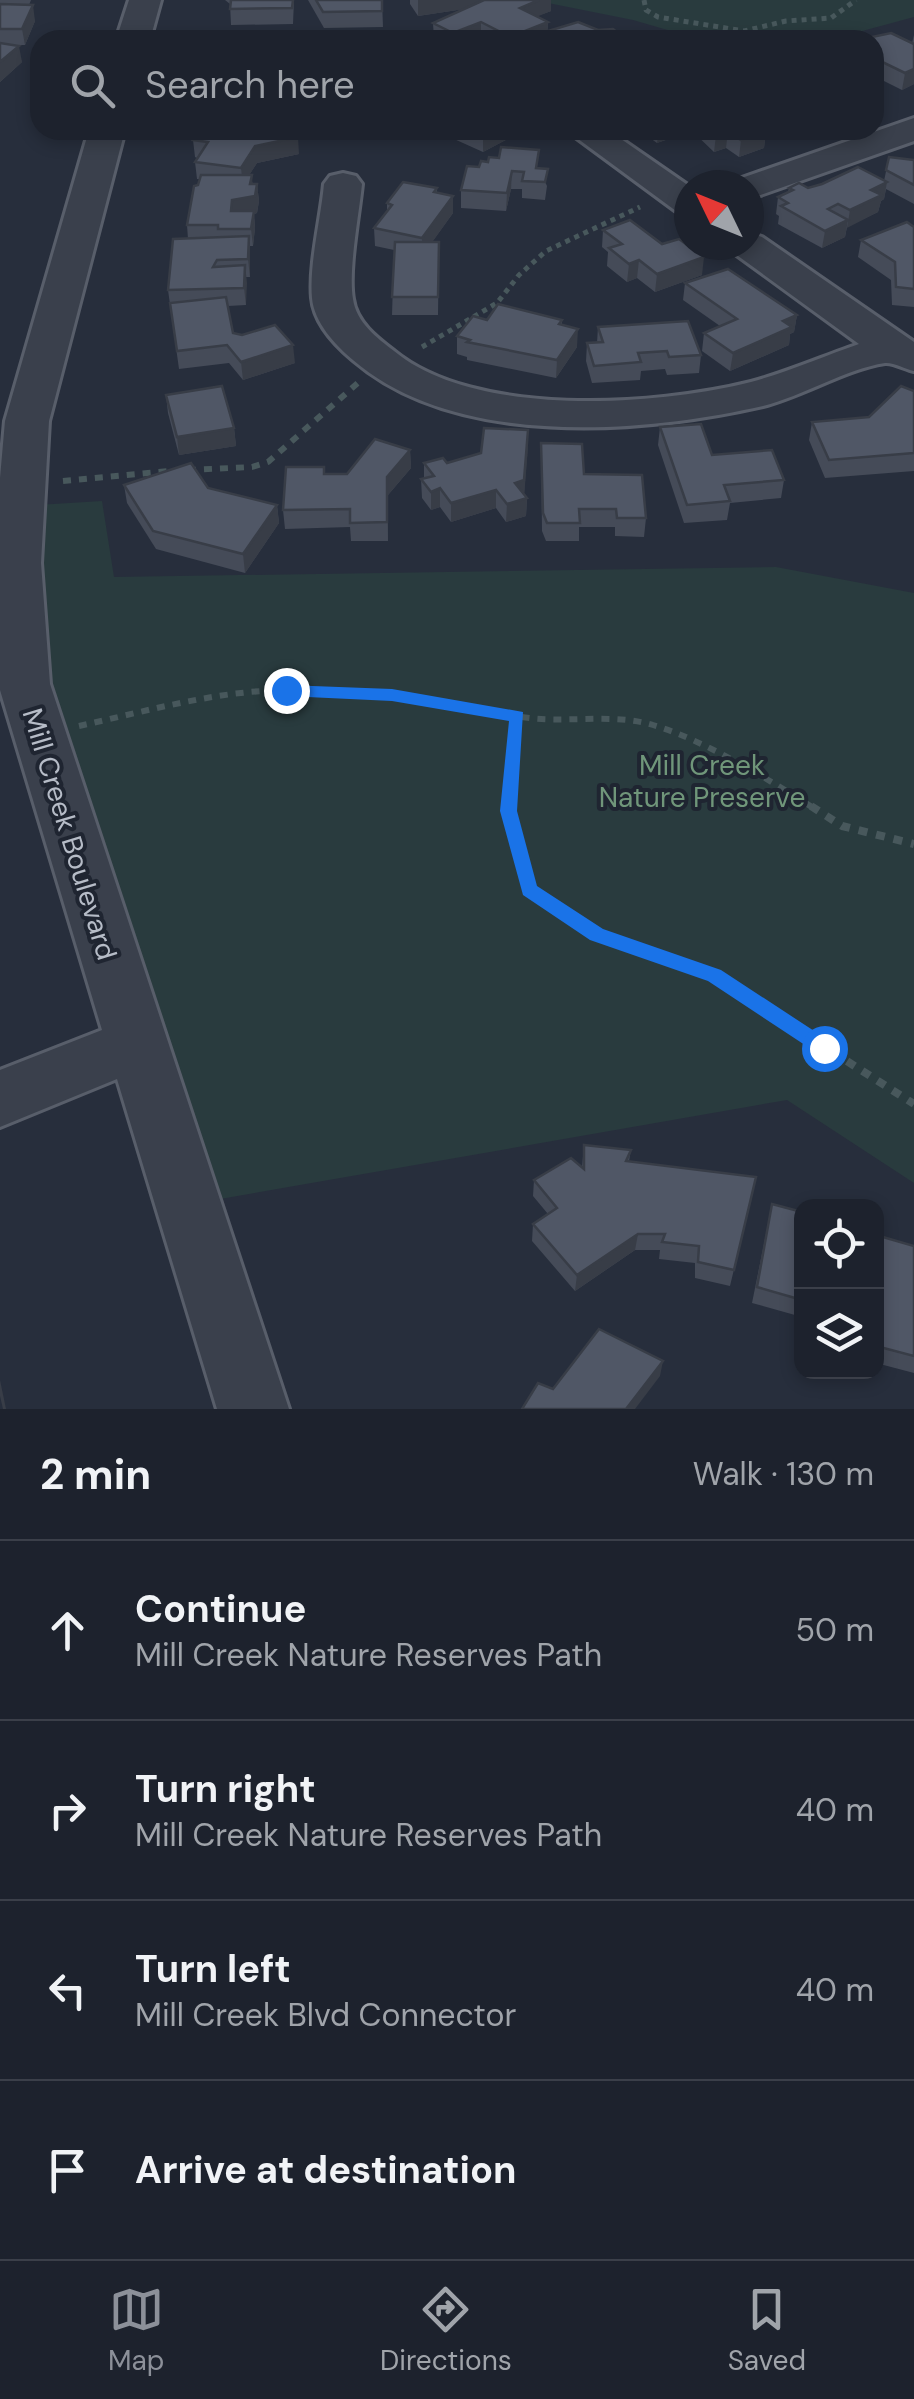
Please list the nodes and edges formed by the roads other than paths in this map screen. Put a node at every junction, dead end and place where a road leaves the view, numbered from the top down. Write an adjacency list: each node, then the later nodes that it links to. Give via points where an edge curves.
1 (145, 0): 2 (street)
2 (136, 30)
3 (914, 129): 7 (street)
4 (104, 140): 13 (street, Mill Creek Boulevard, via 27,421)
5 (598, 140): 10 (street)
6 (883, 140): 8 (street)
7 (884, 140)
8 (764, 183)
9 (343, 184): 12 (street, via 332,300 349,335 388,368 446,397 587,413 680,408 760,394)
10 (674, 193)
11 (764, 256): 12 (street)
12 (902, 352)
13 (8, 564): 14 (street, Mill Creek Boulevard, via 24,684)
14 (136, 1044): 15 (street); 16 (street, Mill Creek Boulevard)
15 (0, 1099)
16 (253, 1409)

